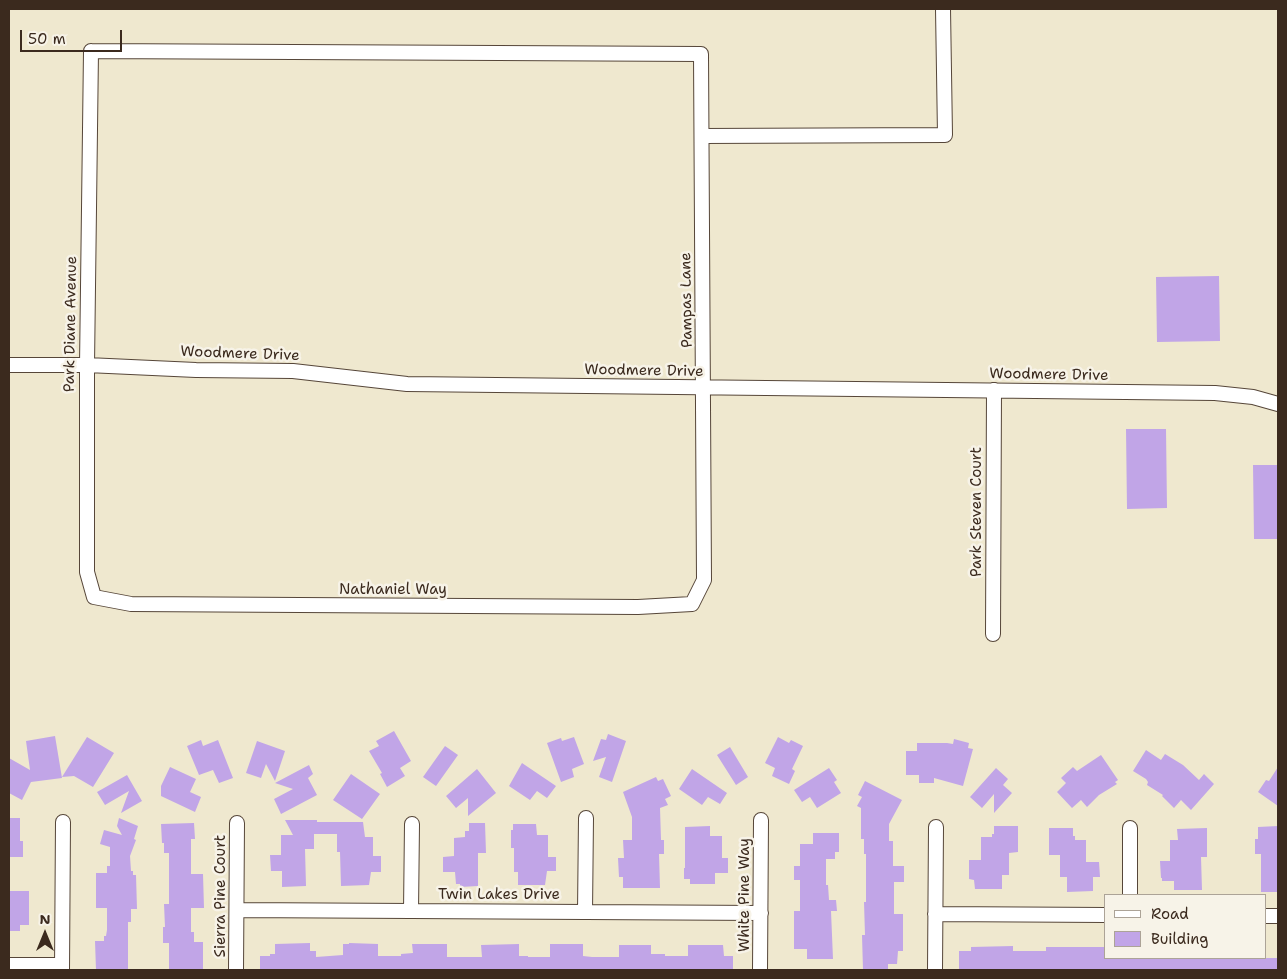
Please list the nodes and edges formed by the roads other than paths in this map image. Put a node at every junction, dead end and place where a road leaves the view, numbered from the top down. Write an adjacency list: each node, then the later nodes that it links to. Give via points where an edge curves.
1 (942, 9): 3 (street, via 945,135)
2 (701, 54): 3 (street, Pampas Lane); 5 (street, Park Diane Avenue, via 91,51)
3 (702, 136): 6 (street, Pampas Lane)
4 (9, 365): 5 (street, Woodmere Drive)
5 (87, 365): 6 (street, Woodmere Drive, via 293,371 407,384); 9 (street, Park Diane Avenue, via 87,572)
6 (704, 388): 7 (street, Woodmere Drive); 10 (street, Pampas Lane, via 704,580)
7 (994, 390): 8 (street, Woodmere Drive, via 1215,393); 11 (street, Park Steven Court)
8 (1278, 404)
9 (94, 597): 10 (street, Nathaniel Way, via 131,604 638,608)
10 (692, 604)
11 (993, 634)
12 (586, 818): 22 (street)
13 (761, 820): 23 (street, White Pine Way)
14 (63, 822): 27 (street)
15 (237, 822): 20 (street, Sierra Pine Court)
16 (412, 824): 21 (street)
17 (936, 827): 24 (street)
18 (1130, 828): 19 (street)
19 (1130, 894)
20 (237, 910): 21 (street, Twin Lakes Drive); 28 (street, Sierra Pine Court)
21 (412, 911): 22 (street, Twin Lakes Drive)
22 (586, 912): 23 (street, Twin Lakes Drive)
23 (761, 913): 29 (street, White Pine Way)
24 (935, 914): 25 (street); 30 (street)
25 (1104, 915)
26 (9, 964): 27 (street)
27 (62, 968)
28 (236, 970)
29 (760, 970)
30 (935, 970)

